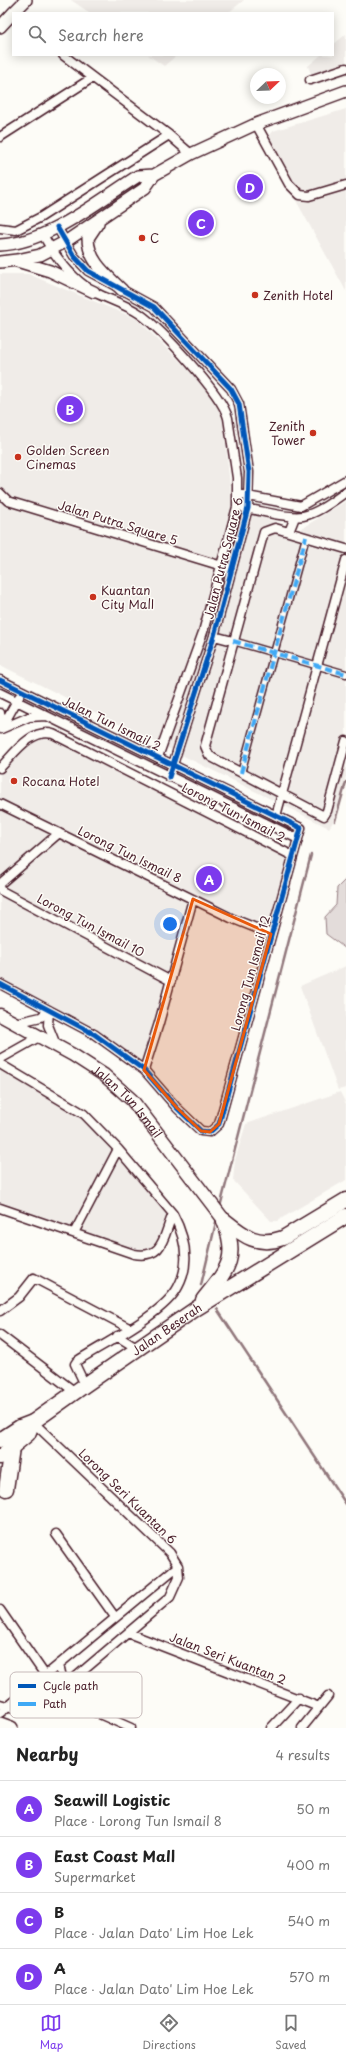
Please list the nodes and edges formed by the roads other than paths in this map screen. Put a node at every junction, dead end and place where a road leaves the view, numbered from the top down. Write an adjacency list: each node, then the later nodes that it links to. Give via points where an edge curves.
1 (26, 0): 2 (street)
2 (14, 12)
3 (12, 14): 4 (street)
4 (0, 27)
5 (64, 56): 7 (street)
6 (346, 68): 8 (street)
7 (92, 78): 11 (street); 12 (street)
8 (310, 80)
9 (346, 91): 10 (street)
10 (256, 124): 13 (street); 15 (street, via 289,184 300,195 309,196)
11 (168, 135): 13 (street); 17 (street, via 41,218 16,230)
12 (0, 137)
13 (191, 154): 14 (street)
14 (154, 175): 16 (street, via 145,188); 18 (street, via 138,176)
15 (346, 185)
16 (108, 213): 20 (street); 25 (street, via 91,232 88,246 100,269)
17 (0, 228)
18 (57, 228): 19 (street); 20 (street, Jalan Putra Square 6)
19 (43, 235): 21 (street, via 11,245); 22 (street, Jalan Putra Square 6)
20 (65, 242): 22 (street); 25 (street, Jalan Putra Square 6, via 88,271)
21 (0, 245)
22 (51, 249): 23 (street, via 40,255); 26 (street, Jalan Putra Square 6, via 58,261)
23 (16, 260): 24 (street); 26 (street, via 50,271)
24 (0, 262)
25 (122, 290): 27 (street, Jalan Putra Square 6, via 154,306)
26 (94, 292): 28 (street, Jalan Putra Square 6, via 140,314)
27 (231, 389): 28 (street); 29 (street, Jalan Putra Square 6)
28 (218, 397): 30 (street, Jalan Putra Square 6)
29 (239, 404): 30 (street); 35 (street, Jalan Putra Square 6, via 249,472)
30 (226, 410): 34 (street, Jalan Putra Square 6, via 236,470)
31 (346, 480): 35 (street, via 301,506)
32 (346, 492): 38 (street, via 320,509)
33 (0, 493): 43 (street, Jalan Putra Square 5, via 8,501)
34 (237, 494): 35 (street); 36 (street, Jalan Putra Square 6)
35 (249, 495): 37 (street, Jalan Putra Square 6)
36 (237, 507): 37 (street); 43 (street, Jalan Putra Square 6)
37 (248, 508): 38 (street); 44 (street, Jalan Putra Square 6)
38 (295, 517): 39 (street)
39 (289, 532): 40 (street); 46 (street, via 271,528 264,532)
40 (306, 538): 41 (street); 47 (street)
41 (346, 549)
42 (346, 560): 48 (street)
43 (221, 566): 44 (street, Jalan Putra Square 5); 58 (street, Jalan Putra Square 6, via 203,632)
44 (232, 570): 45 (street, Jalan Putra Square 6)
45 (214, 636): 46 (street); 59 (street, Jalan Putra Square 6)
46 (233, 641): 47 (street); 61 (street, via 205,746 209,755)
47 (274, 653): 48 (street); 61 (street)
48 (317, 665): 49 (street); 63 (street)
49 (346, 674)
50 (0, 680): 51 (street)
51 (23, 688): 53 (street); 58 (street, Jalan Tun Ismail 2)
52 (0, 693): 53 (street, Jalan Tun Ismail 2)
53 (17, 701): 55 (street, Jalan Tun Ismail 2); 56 (street)
54 (0, 713): 56 (street)
55 (47, 716): 56 (street, via 29,717); 62 (street, Jalan Tun Ismail 2)
56 (0, 729)
57 (346, 741): 63 (street, via 324,816)
58 (158, 757): 59 (street, Jalan Tun Ismail 2)
59 (175, 765): 62 (street, Jalan Putra Square 6); 65 (street, Jalan Tun Ismail 2)
60 (0, 768): 69 (street, Lorong Tun Ismail 2, via 29,739 47,732)
61 (240, 773): 63 (street)
62 (169, 777): 68 (street, Jalan Tun Ismail 2)
63 (282, 794): 65 (street)
64 (0, 804): 67 (street, Lorong Tun Ismail 8)
65 (276, 816): 66 (street, Jalan Tun Ismail 2)
66 (300, 828): 68 (street, Lorong Tun Ismail 12)
67 (59, 833): 70 (street); 72 (street, Lorong Tun Ismail 8)
68 (298, 839): 69 (street, Lorong Tun Ismail 12)
69 (293, 856): 73 (street, Lorong Tun Ismail 12)
70 (0, 884)
71 (0, 890): 74 (street, Lorong Tun Ismail 10)
72 (193, 899): 73 (street, Lorong Tun Ismail 8); 74 (street)
73 (271, 934): 83 (street, Lorong Tun Ismail 12, via 219,1124 210,1132 201,1131)
74 (171, 981): 83 (street)
75 (0, 984): 76 (street)
76 (49, 1010): 78 (street, via 41,1017); 80 (street, via 48,1025); 83 (street, via 94,1034)
77 (0, 1015): 78 (main road, Jalan Tun Ismail)
78 (14, 1023): 79 (main road, Jalan Tun Ismail)
79 (40, 1037): 80 (main road, Jalan Tun Ismail); 81 (street)
80 (57, 1046): 89 (main road, Jalan Tun Ismail, via 104,1075 132,1100)
81 (0, 1059)
82 (0, 1064): 84 (street, via 84,1114)
83 (144, 1070)
84 (118, 1149): 87 (street); 90 (street)
85 (346, 1200): 89 (highway, via 283,1238 262,1242 252,1239)
86 (0, 1208): 90 (street)
87 (173, 1214): 90 (street, via 161,1245 155,1252 145,1256); 93 (street, via 183,1235 186,1250 185,1271 178,1288 165,1302)
88 (346, 1216): 91 (highway, Jalan Beserah)
89 (222, 1218): 91 (highway, via 231,1237 232,1254 227,1269)
90 (74, 1233)
91 (197, 1308): 96 (highway, Jalan Beserah)
92 (0, 1311): 93 (street, via 22,1294 34,1278)
93 (129, 1328): 95 (street)
94 (0, 1335): 97 (street)
95 (117, 1336): 96 (street); 97 (street, via 75,1364)
96 (138, 1349): 97 (highway, Jalan Beserah)
97 (80, 1388): 98 (highway, Jalan Beserah)
98 (33, 1422): 99 (highway); 100 (highway, Jalan Beserah, via 28,1434); 104 (street, Lorong Seri Kuantan 6, via 155,1538 170,1553)
99 (0, 1440)
100 (12, 1448): 101 (highway, Jalan Beserah); 102 (highway)
101 (0, 1457)
102 (6, 1489)
103 (56, 1534): 106 (street)
104 (178, 1566): 106 (street); 107 (street, via 180,1577 170,1597)
105 (0, 1610): 109 (street)
106 (115, 1617): 108 (street)
107 (128, 1633): 112 (street); 114 (street, Jalan Seri Kuantan 2)
108 (59, 1664): 110 (street); 111 (street)
109 (43, 1672)
110 (49, 1672)
111 (61, 1672)
112 (82, 1672)
113 (328, 1696): 116 (street)
114 (299, 1698): 116 (street, Jalan Seri Kuantan 2); 122 (street)
115 (4, 1705): 117 (street)
116 (319, 1707): 123 (street)
117 (0, 1713)
118 (108, 1718): 121 (street)
119 (0, 1724): 120 (main road)
120 (11, 1728)
121 (131, 1728)
122 (271, 1728)
123 (302, 1728)

